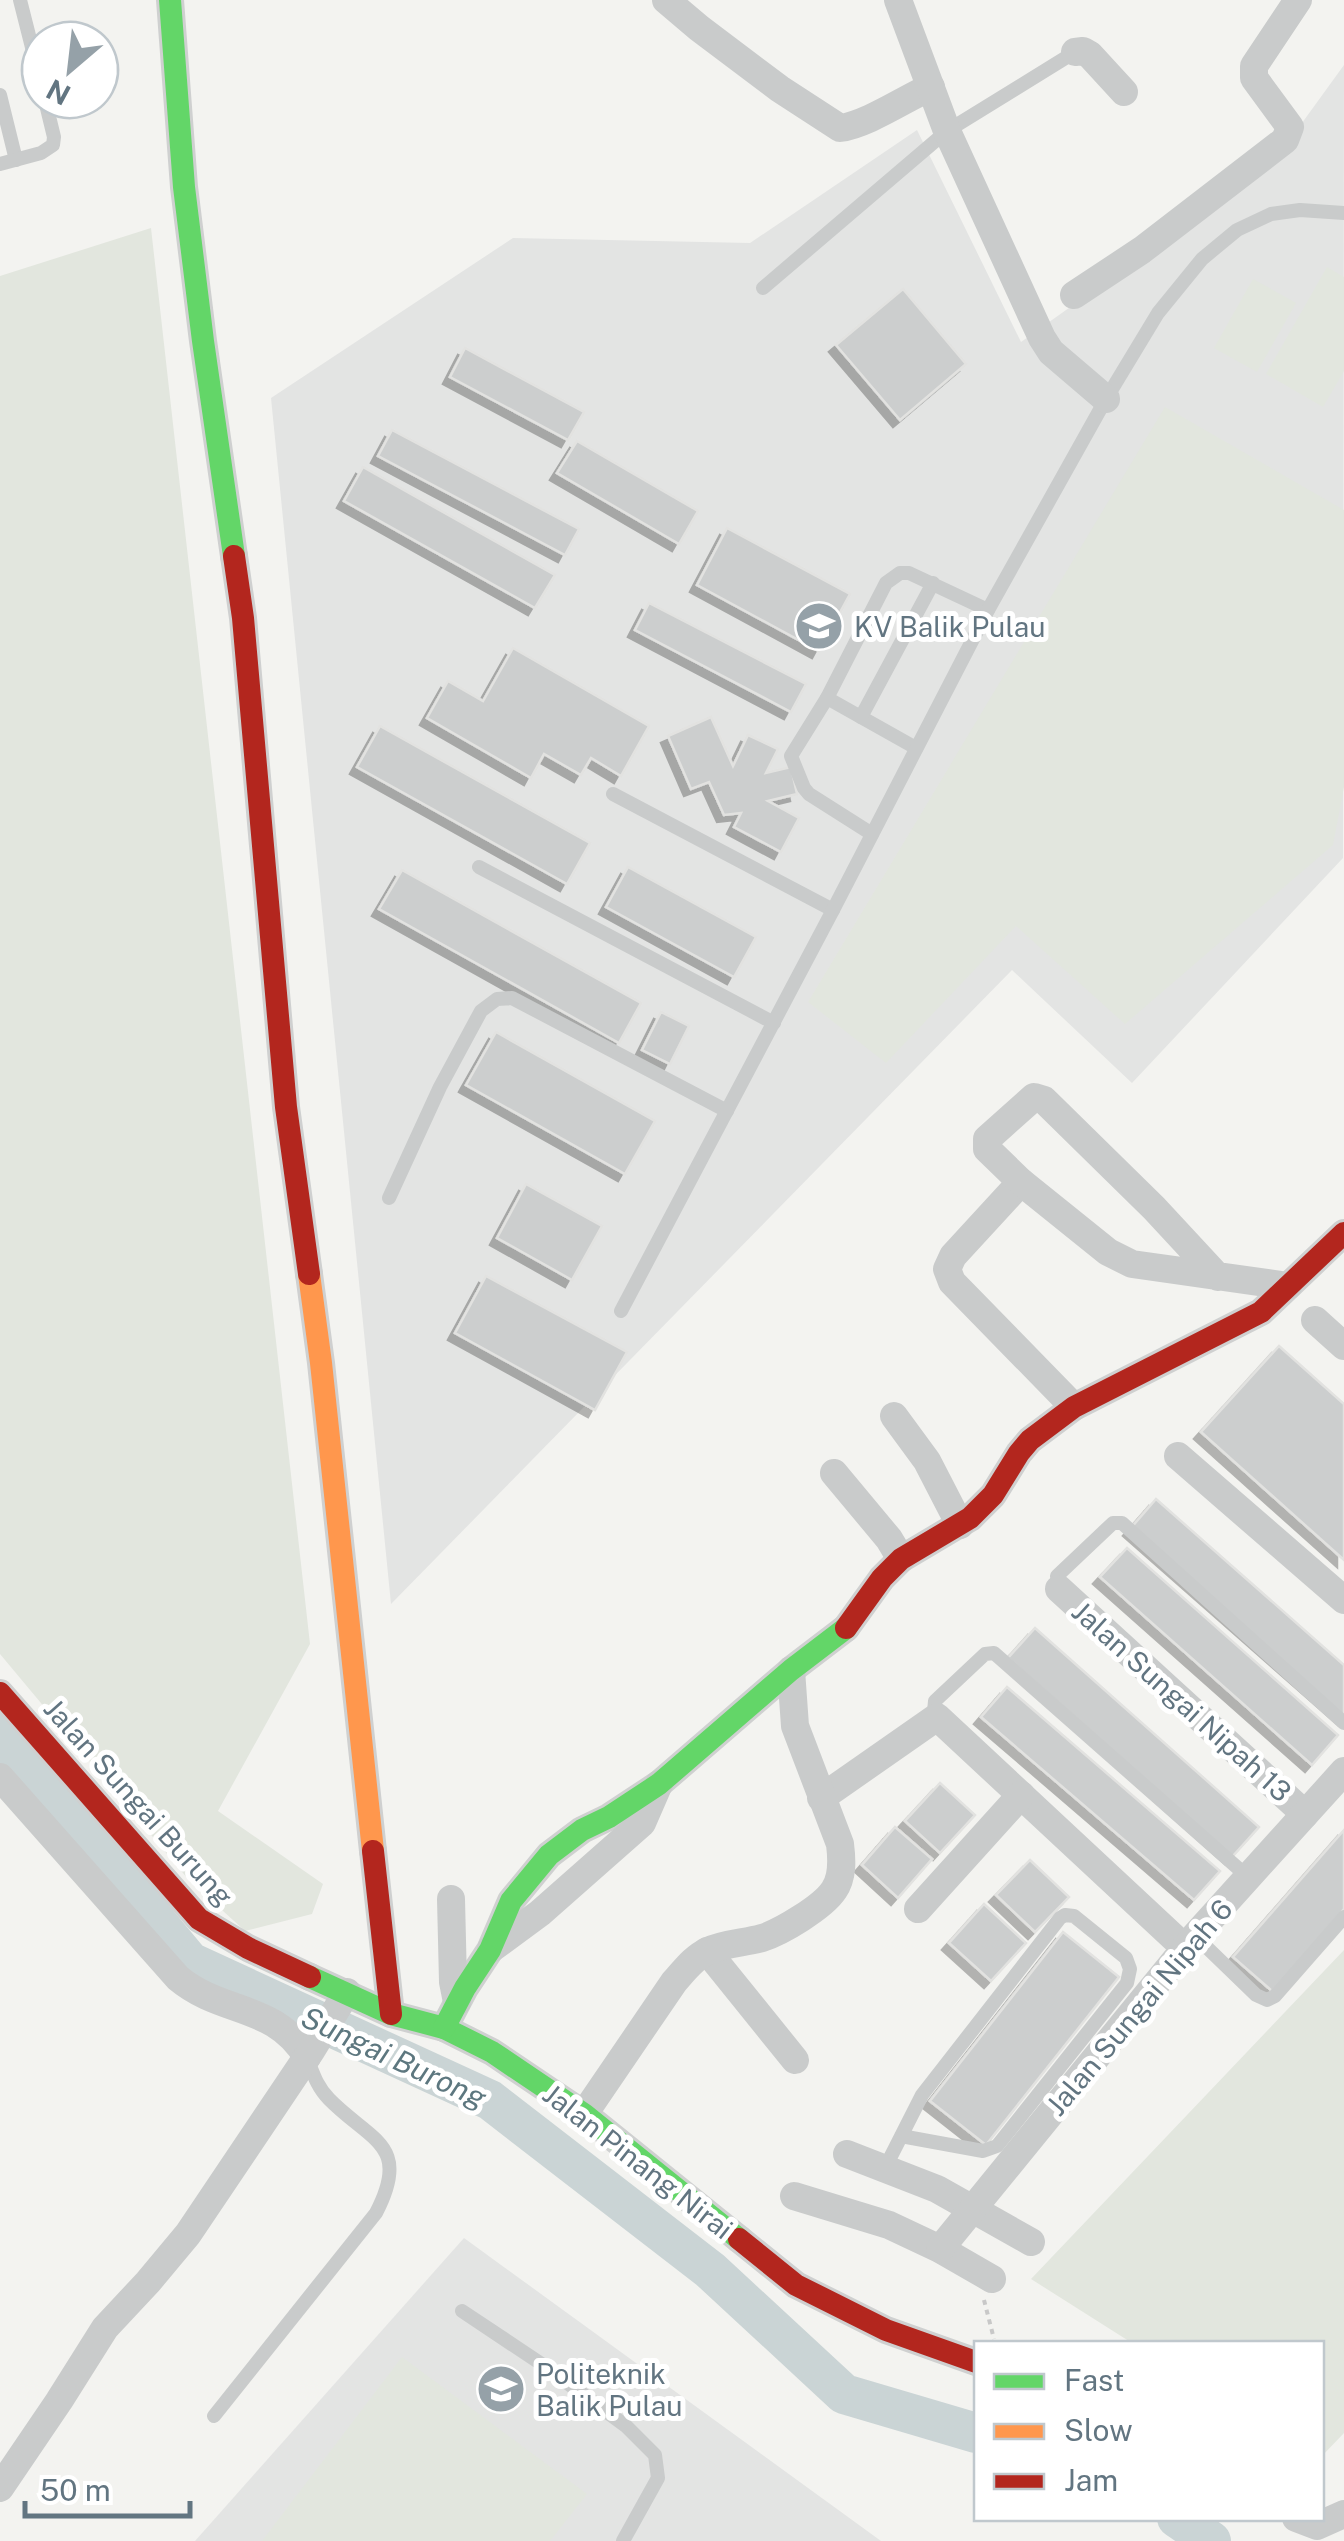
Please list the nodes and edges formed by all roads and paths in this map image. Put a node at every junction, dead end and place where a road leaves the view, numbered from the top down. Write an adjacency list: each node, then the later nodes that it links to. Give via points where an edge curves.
1 (170, 0): 64 (street, via 184,188 244,618 286,1107)
2 (666, 0): 6 (street, via 840,128)
3 (898, 0): 6 (street)
4 (1298, 0): 15 (street, via 1252,72 1290,127 1286,140)
5 (1076, 52): 7 (street, via 1090,55); 10 (lane)
6 (930, 86): 10 (street)
7 (1124, 92)
8 (0, 95): 11 (lane)
9 (50, 120): 11 (lane, via 53,145)
10 (947, 131): 14 (lane); 16 (street, via 1045,344)
11 (16, 160): 12 (lane)
12 (0, 164)
13 (1344, 213): 16 (lane, via 1272,214 1237,230 1202,259 1158,313)
14 (764, 288)
15 (1074, 296)
16 (1106, 399): 18 (lane)
17 (933, 583): 18 (lane); 19 (lane, via 909,573 886,582); 20 (lane)
18 (988, 610): 21 (lane)
19 (827, 698): 20 (lane); 23 (lane, via 790,756 792,763 809,794)
20 (861, 717): 21 (lane)
21 (916, 748): 23 (lane)
22 (613, 794): 25 (lane)
23 (872, 834): 25 (lane)
24 (478, 867): 26 (lane)
25 (833, 910): 26 (lane)
26 (774, 1023): 27 (lane)
27 (727, 1111): 29 (lane, via 512,998 497,1000 472,1026); 33 (lane)
28 (1021, 1182): 31 (street, via 1120,1259); 31 (street, via 985,1144 1034,1096); 36 (street, via 947,1269 952,1282)
29 (390, 1198)
30 (1344, 1233): 32 (street)
31 (1218, 1278): 32 (street)
32 (1288, 1286): 36 (street, via 1261,1312)
33 (620, 1311)
34 (1315, 1320): 35 (street)
35 (1344, 1346)
36 (1074, 1407): 40 (street, via 1030,1440 993,1496)
37 (894, 1416): 40 (street)
38 (1178, 1456): 43 (street)
39 (834, 1473): 41 (street)
40 (960, 1525): 41 (street)
41 (901, 1559): 44 (street, via 850,1625)
42 (1059, 1588): 47 (lane, via 1056,1576 1113,1523 1122,1523); 53 (street, Jalan Sungai Nipah 13)
43 (1344, 1600)
44 (791, 1670): 50 (street); 52 (street, via 796,1726)
45 (0, 1693): 61 (street, Jalan Sungai Burung, via 199,1920)
46 (938, 1717): 51 (street); 52 (street); 54 (lane, via 935,1702 994,1653)
47 (1344, 1724)
48 (1344, 1771): 53 (street, Jalan Sungai Nipah 6)
49 (0, 1778): 66 (street, via 178,1978 271,2021)
50 (659, 1784): 59 (street, via 642,1822)
51 (1020, 1794): 56 (street); 58 (street)
52 (822, 1798): 60 (street, via 840,1844 833,1892 764,1937)
53 (1305, 1814): 54 (street, Jalan Sungai Nipah 6)
54 (1248, 1877): 58 (street, Jalan Sungai Nipah 6)
55 (451, 1899): 63 (street)
56 (918, 1910)
57 (1344, 1917): 58 (lane, via 1268,2000)
58 (1190, 1942): 73 (street, Jalan Sungai Nipah 6)
59 (490, 1950): 63 (street)
60 (708, 1951): 67 (street); 68 (street, via 674,1982)
61 (293, 1968): 62 (street, Jalan Pinang Nirai)
62 (343, 2000): 64 (street, Jalan Pinang Nirai); 66 (street)
63 (457, 2002): 65 (street)
64 (391, 2014): 65 (street, Jalan Pinang Nirai)
65 (444, 2028): 68 (street, Jalan Pinang Nirai)
66 (309, 2054): 80 (lane, via 318,2086 382,2147 388,2190); 81 (street, via 188,2234 105,2328)
67 (795, 2060)
68 (584, 2114): 79 (street, Jalan Pinang Nirai, via 796,2285 886,2330)
69 (901, 2136): 69 (lane, via 922,2095 1060,1918 1082,1922 1126,1958 1126,1982 997,2146 983,2151); 71 (lane)
70 (847, 2154): 71 (street)
71 (885, 2168): 73 (street)
72 (794, 2196): 75 (street, via 889,2225)
73 (972, 2210): 74 (street); 75 (street, Jalan Sungai Nipah 6)
74 (1031, 2242)
75 (940, 2249): 76 (street)
76 (984, 2274): 78 (path)
77 (462, 2311): 84 (lane, via 626,2426 655,2456 658,2478)
78 (995, 2341)
79 (974, 2361)
80 (214, 2416)
81 (0, 2488)
82 (1344, 2514): 83 (street, via 1317,2526)
83 (1304, 2521)
84 (623, 2541)

